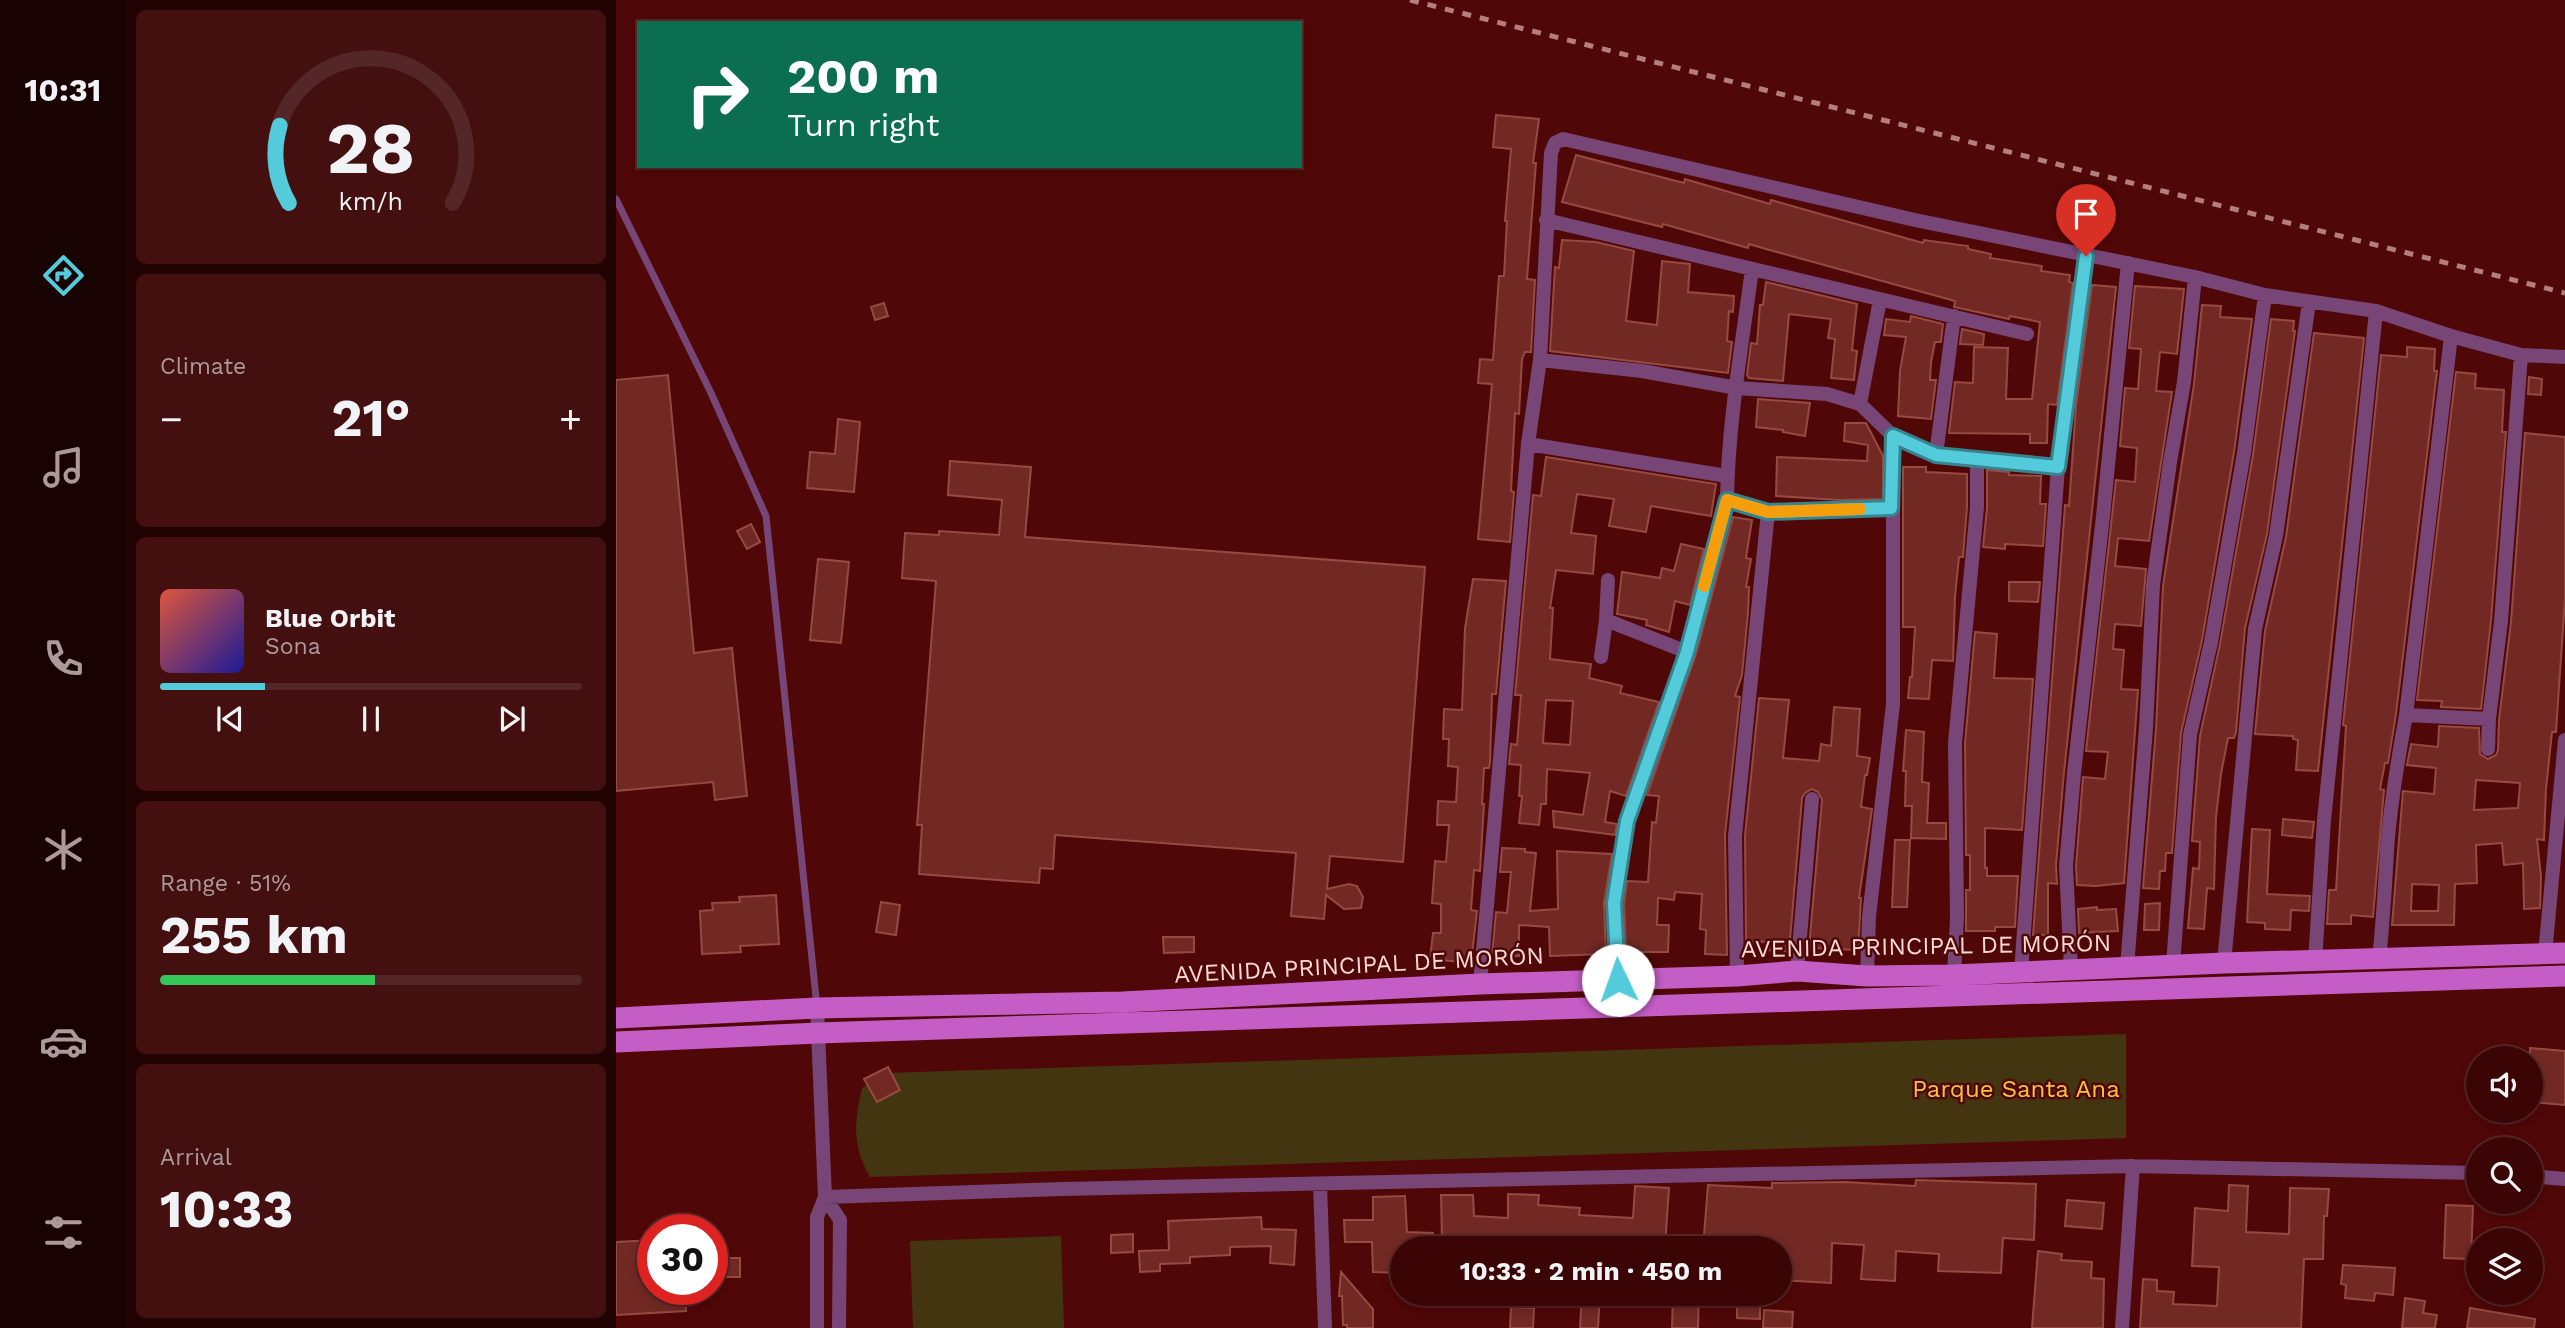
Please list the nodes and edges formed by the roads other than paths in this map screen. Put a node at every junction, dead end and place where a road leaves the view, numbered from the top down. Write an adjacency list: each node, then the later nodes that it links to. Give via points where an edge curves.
1 (616, 199): 52 (lane, via 766,516)
2 (1546, 220): 3 (street, via 1551,153 1563,139); 5 (street); 16 (street)
3 (2086, 256): 4 (street); 23 (street)
4 (2128, 263): 6 (street); 43 (street, via 2066,866)
5 (1752, 269): 8 (street); 17 (street)
6 (2195, 277): 7 (street); 42 (street, via 2153,585)
7 (2265, 295): 9 (street); 41 (street, via 2237,493 2190,735)
8 (1880, 300): 11 (street); 18 (street)
9 (2309, 302): 10 (street); 40 (street, via 2276,536 2255,629)
10 (2376, 311): 13 (street); 39 (street, via 2324,820)
11 (1954, 316): 12 (street); 21 (street)
12 (2027, 334)
13 (2451, 336): 14 (street); 32 (street)
14 (2521, 355): 15 (street); 33 (street, via 2501,621)
15 (2565, 357)
16 (1540, 360): 17 (street); 20 (street)
17 (1737, 388): 18 (street, via 1827,394); 24 (street)
18 (1860, 404): 19 (street)
19 (1893, 436): 21 (street); 26 (street)
20 (1528, 444): 24 (street); 51 (street)
21 (1936, 455): 22 (street)
22 (1977, 460): 23 (street); 46 (street, via 1977,507 1955,743)
23 (2058, 467): 45 (street)
24 (1727, 476): 25 (street)
25 (1727, 500): 27 (street); 30 (street)
26 (1891, 508): 27 (street); 48 (street, via 1893,704 1869,917)
27 (1768, 512): 47 (street, via 1735,836)
28 (1608, 580): 29 (street)
29 (1606, 620): 30 (street); 31 (street)
30 (1687, 652): 50 (street, via 1627,821 1614,903)
31 (1601, 657)
32 (2406, 715): 33 (street); 38 (street, via 2387,849)
33 (2488, 719): 35 (street)
34 (2565, 740): 37 (street)
35 (2488, 749)
36 (1812, 799): 44 (street)
37 (2555, 953): 38 (main road, AVENIDA PRINCIPAL DE MORÓN)
38 (2379, 959): 39 (main road, AVENIDA PRINCIPAL DE MORÓN)
39 (2315, 962): 40 (main road, AVENIDA PRINCIPAL DE MORÓN)
40 (2224, 963): 41 (main road, AVENIDA PRINCIPAL DE MORÓN)
41 (2173, 965): 42 (main road, AVENIDA PRINCIPAL DE MORÓN)
42 (2127, 967): 43 (main road, AVENIDA PRINCIPAL DE MORÓN)
43 (2071, 970): 45 (main road, AVENIDA PRINCIPAL DE MORÓN)
44 (1797, 971): 47 (main road, AVENIDA PRINCIPAL DE MORÓN); 48 (main road, AVENIDA PRINCIPAL DE MORÓN)
45 (2021, 972): 46 (main road, AVENIDA PRINCIPAL DE MORÓN)
46 (1954, 975): 48 (main road, AVENIDA PRINCIPAL DE MORÓN)
47 (1737, 976): 50 (main road, AVENIDA PRINCIPAL DE MORÓN)
48 (1867, 976)
49 (2565, 976): 54 (main road, AVENIDA PRINCIPAL DE MORÓN)
50 (1618, 980): 51 (main road, AVENIDA PRINCIPAL DE MORÓN)
51 (1480, 984): 52 (main road, AVENIDA PRINCIPAL DE MORÓN, via 1122,1002)
52 (817, 1008): 53 (main road, AVENIDA PRINCIPAL DE MORÓN); 54 (street)
53 (616, 1018)
54 (818, 1033): 55 (main road, AVENIDA PRINCIPAL DE MORÓN); 61 (street)
55 (616, 1042)
56 (2133, 1166): 57 (street); 60 (street); 65 (street)
57 (2466, 1173)
58 (2543, 1177): 59 (street)
59 (2565, 1179)
60 (1320, 1184): 61 (street); 64 (street)
61 (825, 1197): 62 (street, via 817,1217); 63 (street, via 840,1220)
62 (817, 1328)
63 (839, 1328)
64 (1325, 1328)
65 (2122, 1328)

